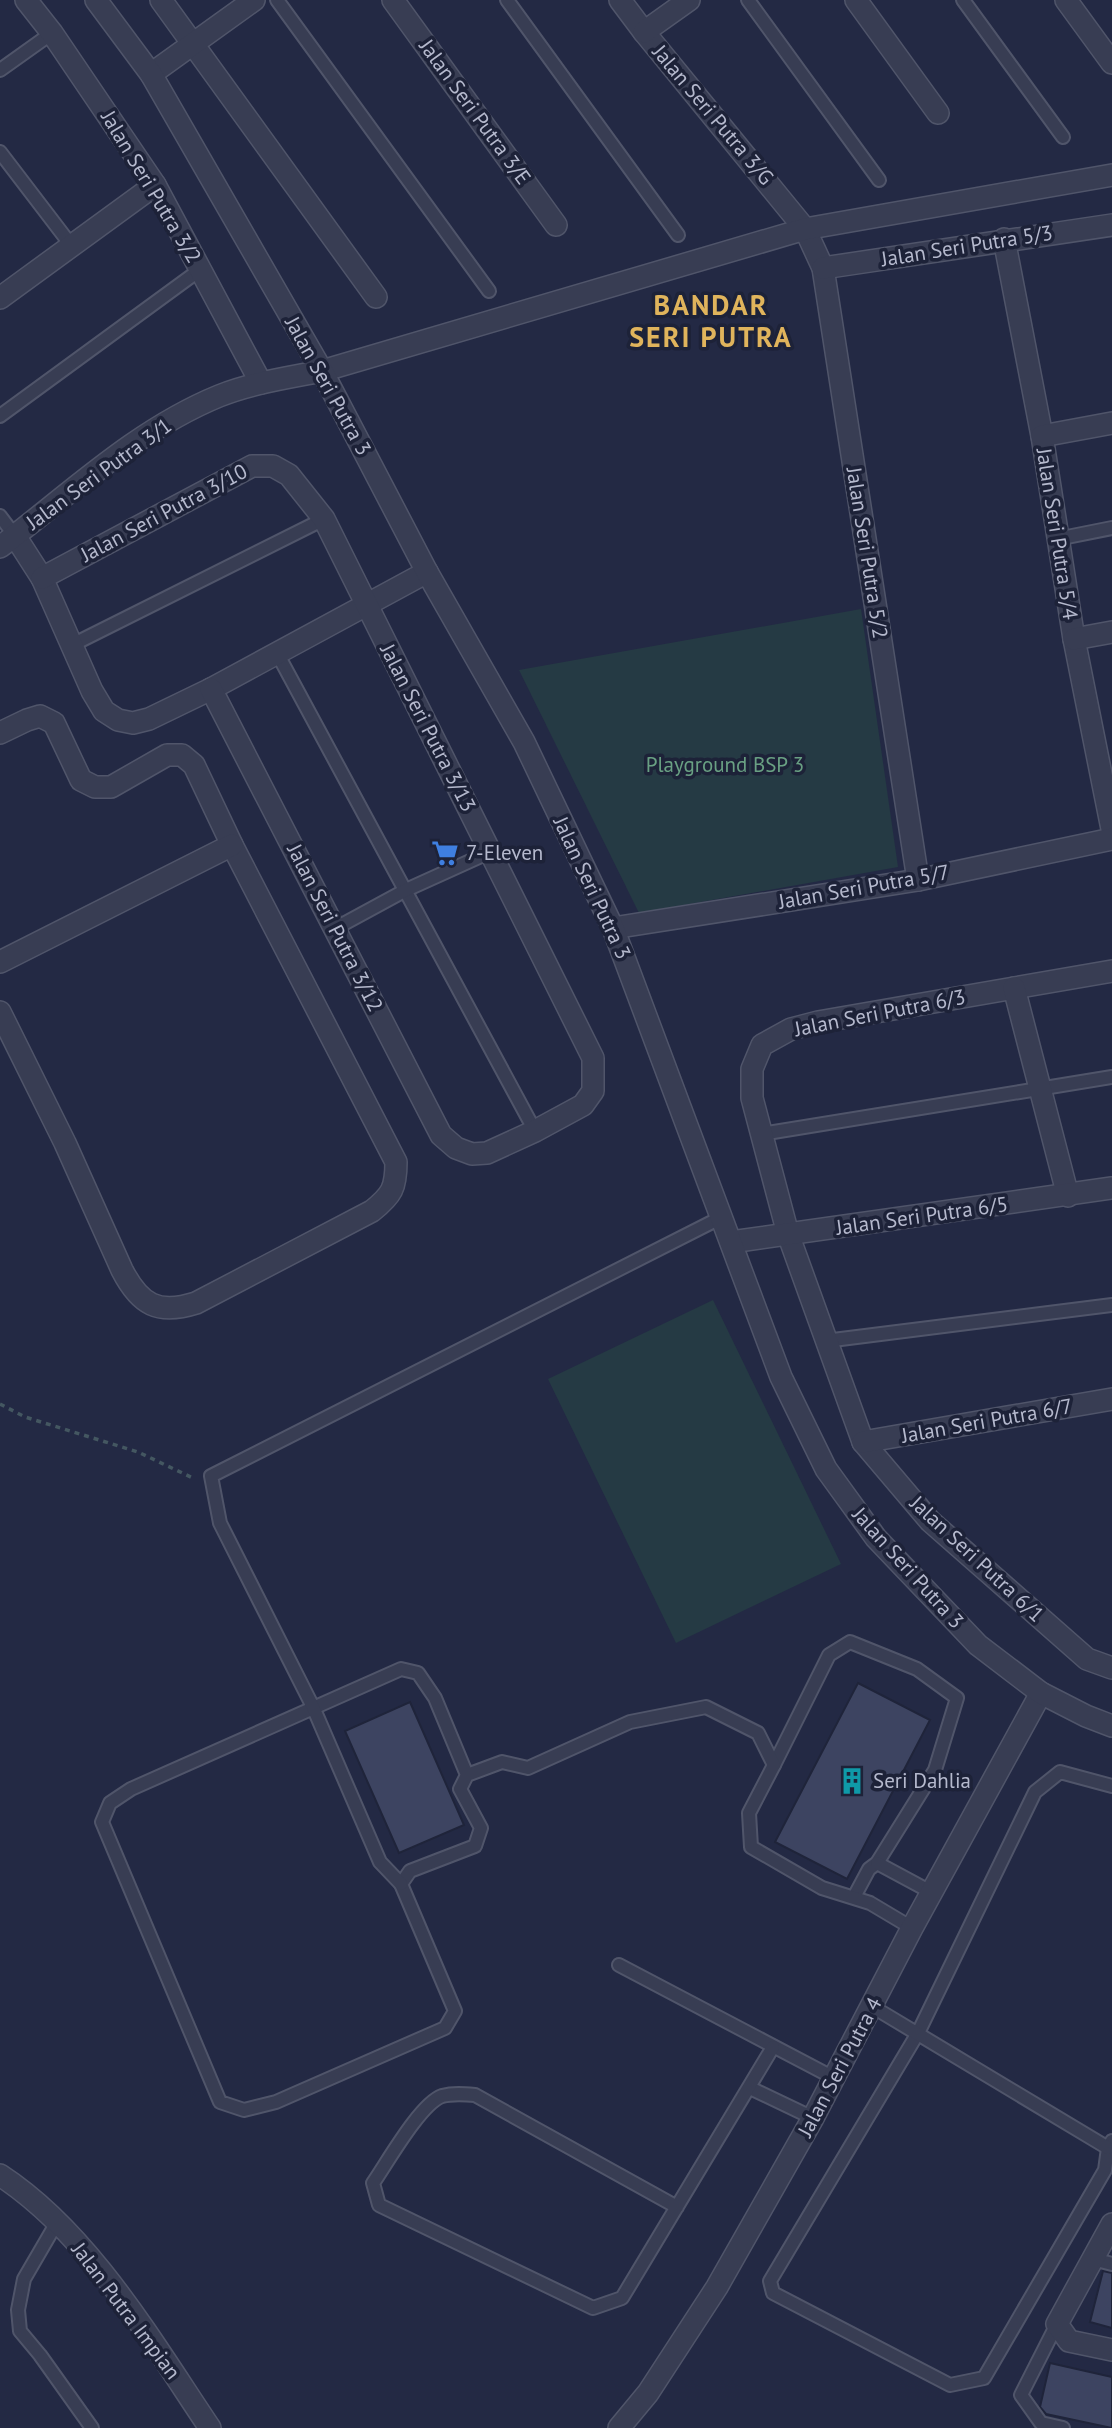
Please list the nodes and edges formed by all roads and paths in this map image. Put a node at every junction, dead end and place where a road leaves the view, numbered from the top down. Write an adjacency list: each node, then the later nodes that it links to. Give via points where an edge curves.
1 (26, 0): 15 (street, Jalan Seri Putra 3/2)
2 (96, 0): 19 (street, Jalan Seri Putra 3)
3 (161, 0): 16 (street)
4 (254, 0): 16 (street)
5 (277, 0): 34 (lane)
6 (393, 0): 26 (street, Jalan Seri Putra 3/E)
7 (507, 0): 29 (lane)
8 (620, 0): 14 (street, Jalan Seri Putra 3/G)
9 (689, 0): 14 (street)
10 (748, 0): 24 (lane)
11 (856, 0): 20 (street)
12 (963, 0): 21 (lane)
13 (1066, 0): 17 (street)
14 (644, 32): 28 (street, Jalan Seri Putra 3/G)
15 (52, 33): 18 (lane); 25 (street, Jalan Seri Putra 3/2)
16 (192, 44): 19 (street); 35 (street)
17 (1112, 63)
18 (0, 70)
19 (151, 74): 37 (street, Jalan Seri Putra 3)
20 (938, 113)
21 (1063, 137)
22 (0, 152): 31 (lane)
23 (1112, 175): 28 (street, Jalan Seri Putra 3/1)
24 (879, 180)
25 (155, 185): 31 (street); 33 (street, Jalan Seri Putra 3/2)
26 (556, 225)
27 (1112, 225): 30 (street, Jalan Seri Putra 5/3)
28 (806, 229): 32 (street, Jalan Seri Putra 5/2); 37 (street, Jalan Seri Putra 3/1)
29 (678, 235)
30 (1004, 239): 32 (street, Jalan Seri Putra 5/3); 41 (street, Jalan Seri Putra 5/4)
31 (71, 245): 36 (street)
32 (823, 268): 62 (street, Jalan Seri Putra 5/2)
33 (201, 269): 38 (street, Jalan Seri Putra 3/2); 39 (lane)
34 (489, 290)
35 (376, 297)
36 (0, 298)
37 (322, 371): 38 (street, Jalan Seri Putra 3/1); 48 (street, Jalan Seri Putra 3)
38 (261, 383): 47 (street, Jalan Seri Putra 3/1, via 211,400 143,436)
39 (0, 416)
40 (1112, 423): 41 (street)
41 (1042, 436): 46 (street, Jalan Seri Putra 5/4)
42 (289, 475): 44 (street, Jalan Seri Putra 3/13); 49 (street, Jalan Seri Putra 3/10, via 273,466 252,466)
43 (0, 516): 47 (lane)
44 (324, 519): 50 (street, Jalan Seri Putra 3/13); 53 (lane)
45 (1112, 528): 46 (lane)
46 (1058, 539): 52 (street, Jalan Seri Putra 5/4)
47 (8, 542): 49 (street)
48 (427, 572): 50 (street); 65 (street, Jalan Seri Putra 3, via 524,742)
49 (42, 578): 53 (street)
50 (366, 605): 54 (street); 61 (street, Jalan Seri Putra 3/13)
51 (1112, 632): 52 (street)
52 (1074, 639): 57 (street, Jalan Seri Putra 5/4)
53 (72, 645): 55 (street, via 104,711 118,720 149,719)
54 (277, 653): 55 (street); 63 (lane)
55 (211, 689): 64 (street, Jalan Seri Putra 3/12)
56 (0, 733): 60 (street, via 40,716 54,723 81,780 96,788 111,787 167,755 183,755 194,765)
57 (1104, 744): 58 (street, Jalan Seri Putra 5/4)
58 (1112, 829)
59 (1112, 839): 62 (street, Jalan Seri Putra 5/7)
60 (232, 845): 66 (street); 69 (street, via 396,1162 396,1182 387,1199 372,1211 196,1303 179,1309 143,1301 121,1270)
61 (490, 852): 63 (lane); 72 (street, Jalan Seri Putra 3/13, via 593,1058 593,1091 583,1105)
62 (918, 880): 65 (street, Jalan Seri Putra 5/7)
63 (406, 890): 64 (lane); 72 (lane)
64 (336, 928): 74 (street, Jalan Seri Putra 3/12, via 441,1135)
65 (614, 928): 77 (street, Jalan Seri Putra 3)
66 (0, 962)
67 (1112, 971): 68 (street, Jalan Seri Putra 6/3)
68 (1014, 988): 71 (street); 73 (street, Jalan Seri Putra 6/3, via 818,1022 791,1029 762,1045 752,1069 752,1098)
69 (0, 1012)
70 (1112, 1077): 71 (lane)
71 (1041, 1090): 73 (lane); 76 (street)
72 (535, 1131): 74 (street, Jalan Seri Putra 3/13, via 487,1153)
73 (761, 1134): 78 (street, Jalan Seri Putra 6/3)
74 (472, 1154)
75 (1112, 1188): 76 (street, Jalan Seri Putra 6/5)
76 (1068, 1196): 78 (street, Jalan Seri Putra 6/5)
77 (722, 1217): 79 (street, Jalan Seri Putra 3); 85 (lane, via 211,1476)
78 (788, 1234): 79 (street, Jalan Seri Putra 6/5); 81 (street, Jalan Seri Putra 6/1)
79 (731, 1242): 87 (street, Jalan Seri Putra 3, via 781,1377 826,1469 876,1538 930,1597 978,1645)
80 (1112, 1305): 81 (lane)
81 (825, 1341): 84 (street, Jalan Seri Putra 6/1)
82 (1112, 1399): 84 (street, Jalan Seri Putra 6/7)
83 (0, 1404): 85 (path, via 24,1417 138,1452)
84 (863, 1442): 86 (street, Jalan Seri Putra 6/1, via 930,1521 1087,1659)
85 (213, 1488): 88 (lane, via 220,1523)
86 (1112, 1668)
87 (1041, 1693): 89 (street, Jalan Seri Putra 3); 95 (street, Jalan Seri Putra 4)
88 (313, 1707): 91 (lane, via 401,1669 418,1673 435,1698); 94 (lane, via 380,1862); 94 (lane, via 131,1789 110,1803 102,1822 220,2102 244,2110 276,2102 445,2028 455,2011)
89 (1112, 1726)
90 (774, 1765): 91 (lane, via 758,1733 706,1707 630,1722 528,1768 502,1762); 93 (lane, via 829,1655 850,1642 917,1669 957,1698 935,1770); 96 (lane, via 749,1813 751,1847 822,1888)
91 (467, 1775): 94 (lane, via 460,1789 481,1828 475,1846 410,1871)
92 (1112, 1786): 100 (lane, via 1060,1772 1035,1792)
93 (877, 1863): 95 (lane); 96 (lane)
94 (401, 1884)
95 (931, 1892): 97 (street, Jalan Seri Putra 4)
96 (854, 1897): 97 (lane)
97 (912, 1928): 99 (street, Jalan Seri Putra 4)
98 (619, 1965): 101 (lane)
99 (873, 2007): 100 (lane); 102 (street, Jalan Seri Putra 4)
100 (918, 2033): 105 (lane); 105 (lane, via 770,2281 773,2293 950,2385 984,2378 1105,2170)
101 (773, 2047): 102 (lane); 103 (lane)
102 (835, 2078): 104 (street, Jalan Seri Putra 4)
103 (750, 2088): 104 (lane); 107 (lane)
104 (813, 2118): 115 (street, Jalan Seri Putra 4, via 717,2287 648,2393)
105 (1110, 2144)
106 (0, 2175): 108 (street, Jalan Putra Impian)
107 (677, 2207): 107 (lane, via 622,2298 593,2308 379,2205 373,2183 423,2110 439,2097 475,2095)
108 (56, 2224): 113 (lane, via 24,2279 18,2309 20,2331); 114 (street, Jalan Putra Impian, via 98,2268)
109 (1112, 2224): 110 (street)
110 (1102, 2262): 111 (street)
111 (1057, 2324): 112 (street, via 1069,2341); 116 (lane, via 1021,2395 1041,2423)
112 (1112, 2350)
113 (92, 2428)
114 (210, 2428)
115 (619, 2428)
116 (1063, 2428)

